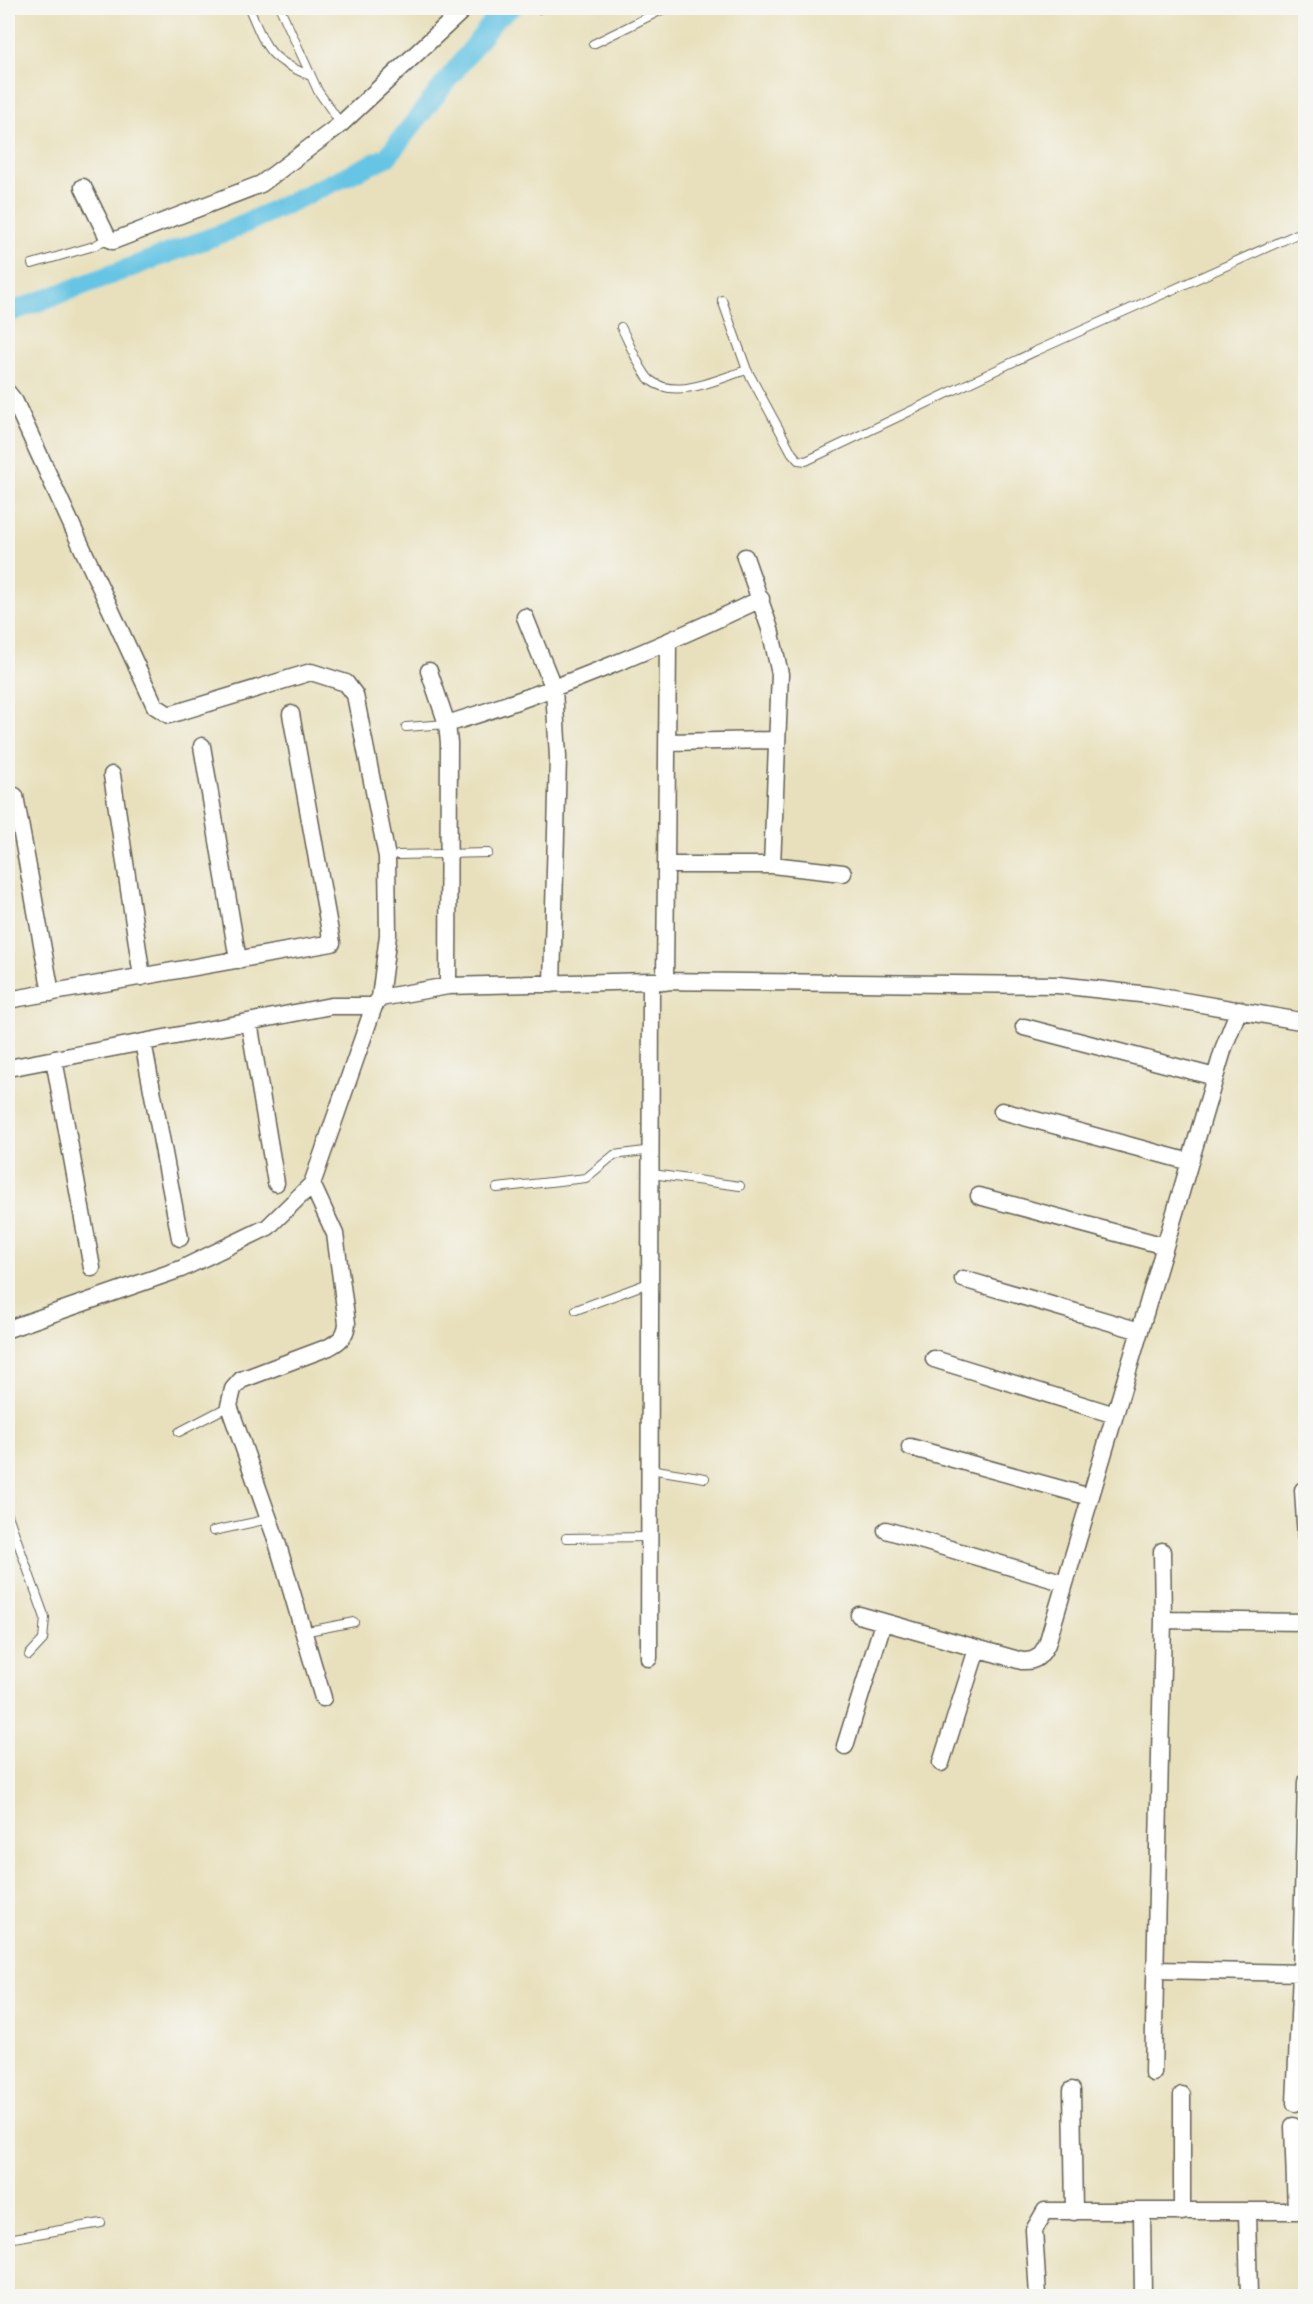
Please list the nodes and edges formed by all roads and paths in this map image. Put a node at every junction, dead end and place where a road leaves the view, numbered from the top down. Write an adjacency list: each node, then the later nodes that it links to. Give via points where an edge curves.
1 (249, 8): 6 (lane, via 266,46 282,64)
2 (280, 8): 6 (lane)
3 (465, 8): 7 (street)
4 (666, 8): 5 (lane)
5 (593, 44)
6 (311, 76): 7 (lane)
7 (341, 124): 10 (street, via 261,184 119,240)
8 (83, 187): 10 (street)
9 (1305, 230): 14 (lane, via 1036,351 806,461 798,460 792,453)
10 (108, 238): 11 (lane, via 94,246)
11 (32, 264)
12 (722, 300): 14 (lane)
13 (621, 327): 14 (lane, via 649,379 662,387 676,390)
14 (747, 369)
15 (8, 393): 44 (street, via 161,712 169,715 311,672 346,683 355,695 387,857 388,935)
16 (745, 557): 17 (street)
17 (760, 599): 19 (street); 25 (street, via 780,674)
18 (525, 617): 21 (street)
19 (668, 642): 21 (street); 26 (street)
20 (429, 671): 23 (street)
21 (554, 689): 23 (street); 40 (street, via 558,757)
22 (291, 714): 37 (street, via 332,943)
23 (447, 724): 24 (lane); 31 (street)
24 (406, 727)
25 (777, 740): 26 (street); 35 (street)
26 (668, 742): 34 (street)
27 (202, 746): 37 (street)
28 (112, 775): 38 (street)
29 (15, 796): 30 (street)
30 (13, 818): 42 (street)
31 (448, 852): 32 (lane); 33 (lane); 41 (street)
32 (489, 853)
33 (398, 855)
34 (668, 865): 35 (street); 39 (street)
35 (772, 865): 36 (street)
36 (843, 873)
37 (238, 960): 38 (street)
38 (142, 976): 42 (street)
39 (658, 981): 40 (street); 45 (street, via 1058,985); 54 (street)
40 (552, 984): 41 (street)
41 (448, 986): 44 (street)
42 (51, 993): 43 (street)
43 (8, 1000)
44 (377, 1002): 46 (street, via 331,1006); 58 (street)
45 (1239, 1010): 47 (street); 52 (street)
46 (249, 1022): 49 (street); 57 (street)
47 (1305, 1022)
48 (1024, 1027): 52 (street)
49 (143, 1042): 50 (street); 62 (street)
50 (54, 1059): 51 (street); 64 (street)
51 (8, 1068)
52 (1215, 1077): 55 (street)
53 (1002, 1112): 55 (street)
54 (652, 1150): 56 (street); 60 (lane, via 614,1155 586,1178)
55 (1190, 1162): 63 (street)
56 (651, 1174): 59 (lane); 66 (street)
57 (276, 1184)
58 (312, 1184): 68 (street, via 268,1227 182,1269); 71 (street, via 335,1234 347,1323 345,1334 329,1347 241,1380 233,1389)
59 (740, 1186)
60 (497, 1188)
61 (979, 1196): 63 (street)
62 (180, 1238)
63 (1165, 1246): 69 (street)
64 (92, 1268)
65 (963, 1279): 69 (street)
66 (651, 1282): 67 (lane); 75 (street)
67 (576, 1310)
68 (8, 1329)
69 (1140, 1331): 72 (street)
70 (934, 1359): 72 (street)
71 (229, 1406): 73 (lane); 80 (street)
72 (1115, 1415): 78 (street)
73 (179, 1432)
74 (910, 1448): 78 (street)
75 (651, 1469): 76 (lane); 83 (street)
76 (705, 1478)
77 (1303, 1490): 85 (street)
78 (1090, 1497): 87 (street)
79 (8, 1515): 95 (lane, via 45,1618 43,1640)
80 (269, 1519): 82 (lane); 93 (street)
81 (886, 1530): 87 (street)
82 (213, 1531)
83 (650, 1537): 84 (lane); 96 (street)
84 (566, 1538)
85 (1305, 1538)
86 (1161, 1551): 89 (street)
87 (1065, 1583): 94 (street, via 1047,1644 1036,1659 1022,1661)
88 (859, 1615): 92 (street)
89 (1162, 1620): 91 (street); 101 (street)
90 (354, 1622): 93 (lane)
91 (1305, 1622)
92 (883, 1623): 94 (street); 98 (street)
93 (303, 1632): 97 (street)
94 (977, 1649): 99 (street)
95 (29, 1655)
96 (649, 1658)
97 (323, 1698)
98 (845, 1746)
99 (941, 1763)
100 (1305, 1782): 102 (street)
101 (1155, 1970): 102 (street); 103 (street)
102 (1303, 1973): 106 (street)
103 (1153, 2073)
104 (1072, 2090): 109 (street)
105 (1182, 2095): 111 (street)
106 (1295, 2103)
107 (1293, 2126): 108 (street)
108 (1301, 2211): 112 (street)
109 (1074, 2212): 110 (street); 115 (street, via 1045,2211 1038,2219 1034,2230)
110 (1142, 2212): 111 (street); 116 (street)
111 (1182, 2212): 112 (street)
112 (1247, 2212): 117 (street)
113 (101, 2223): 114 (lane)
114 (8, 2239)
115 (1038, 2296)
116 (1143, 2296)
117 (1249, 2296)

